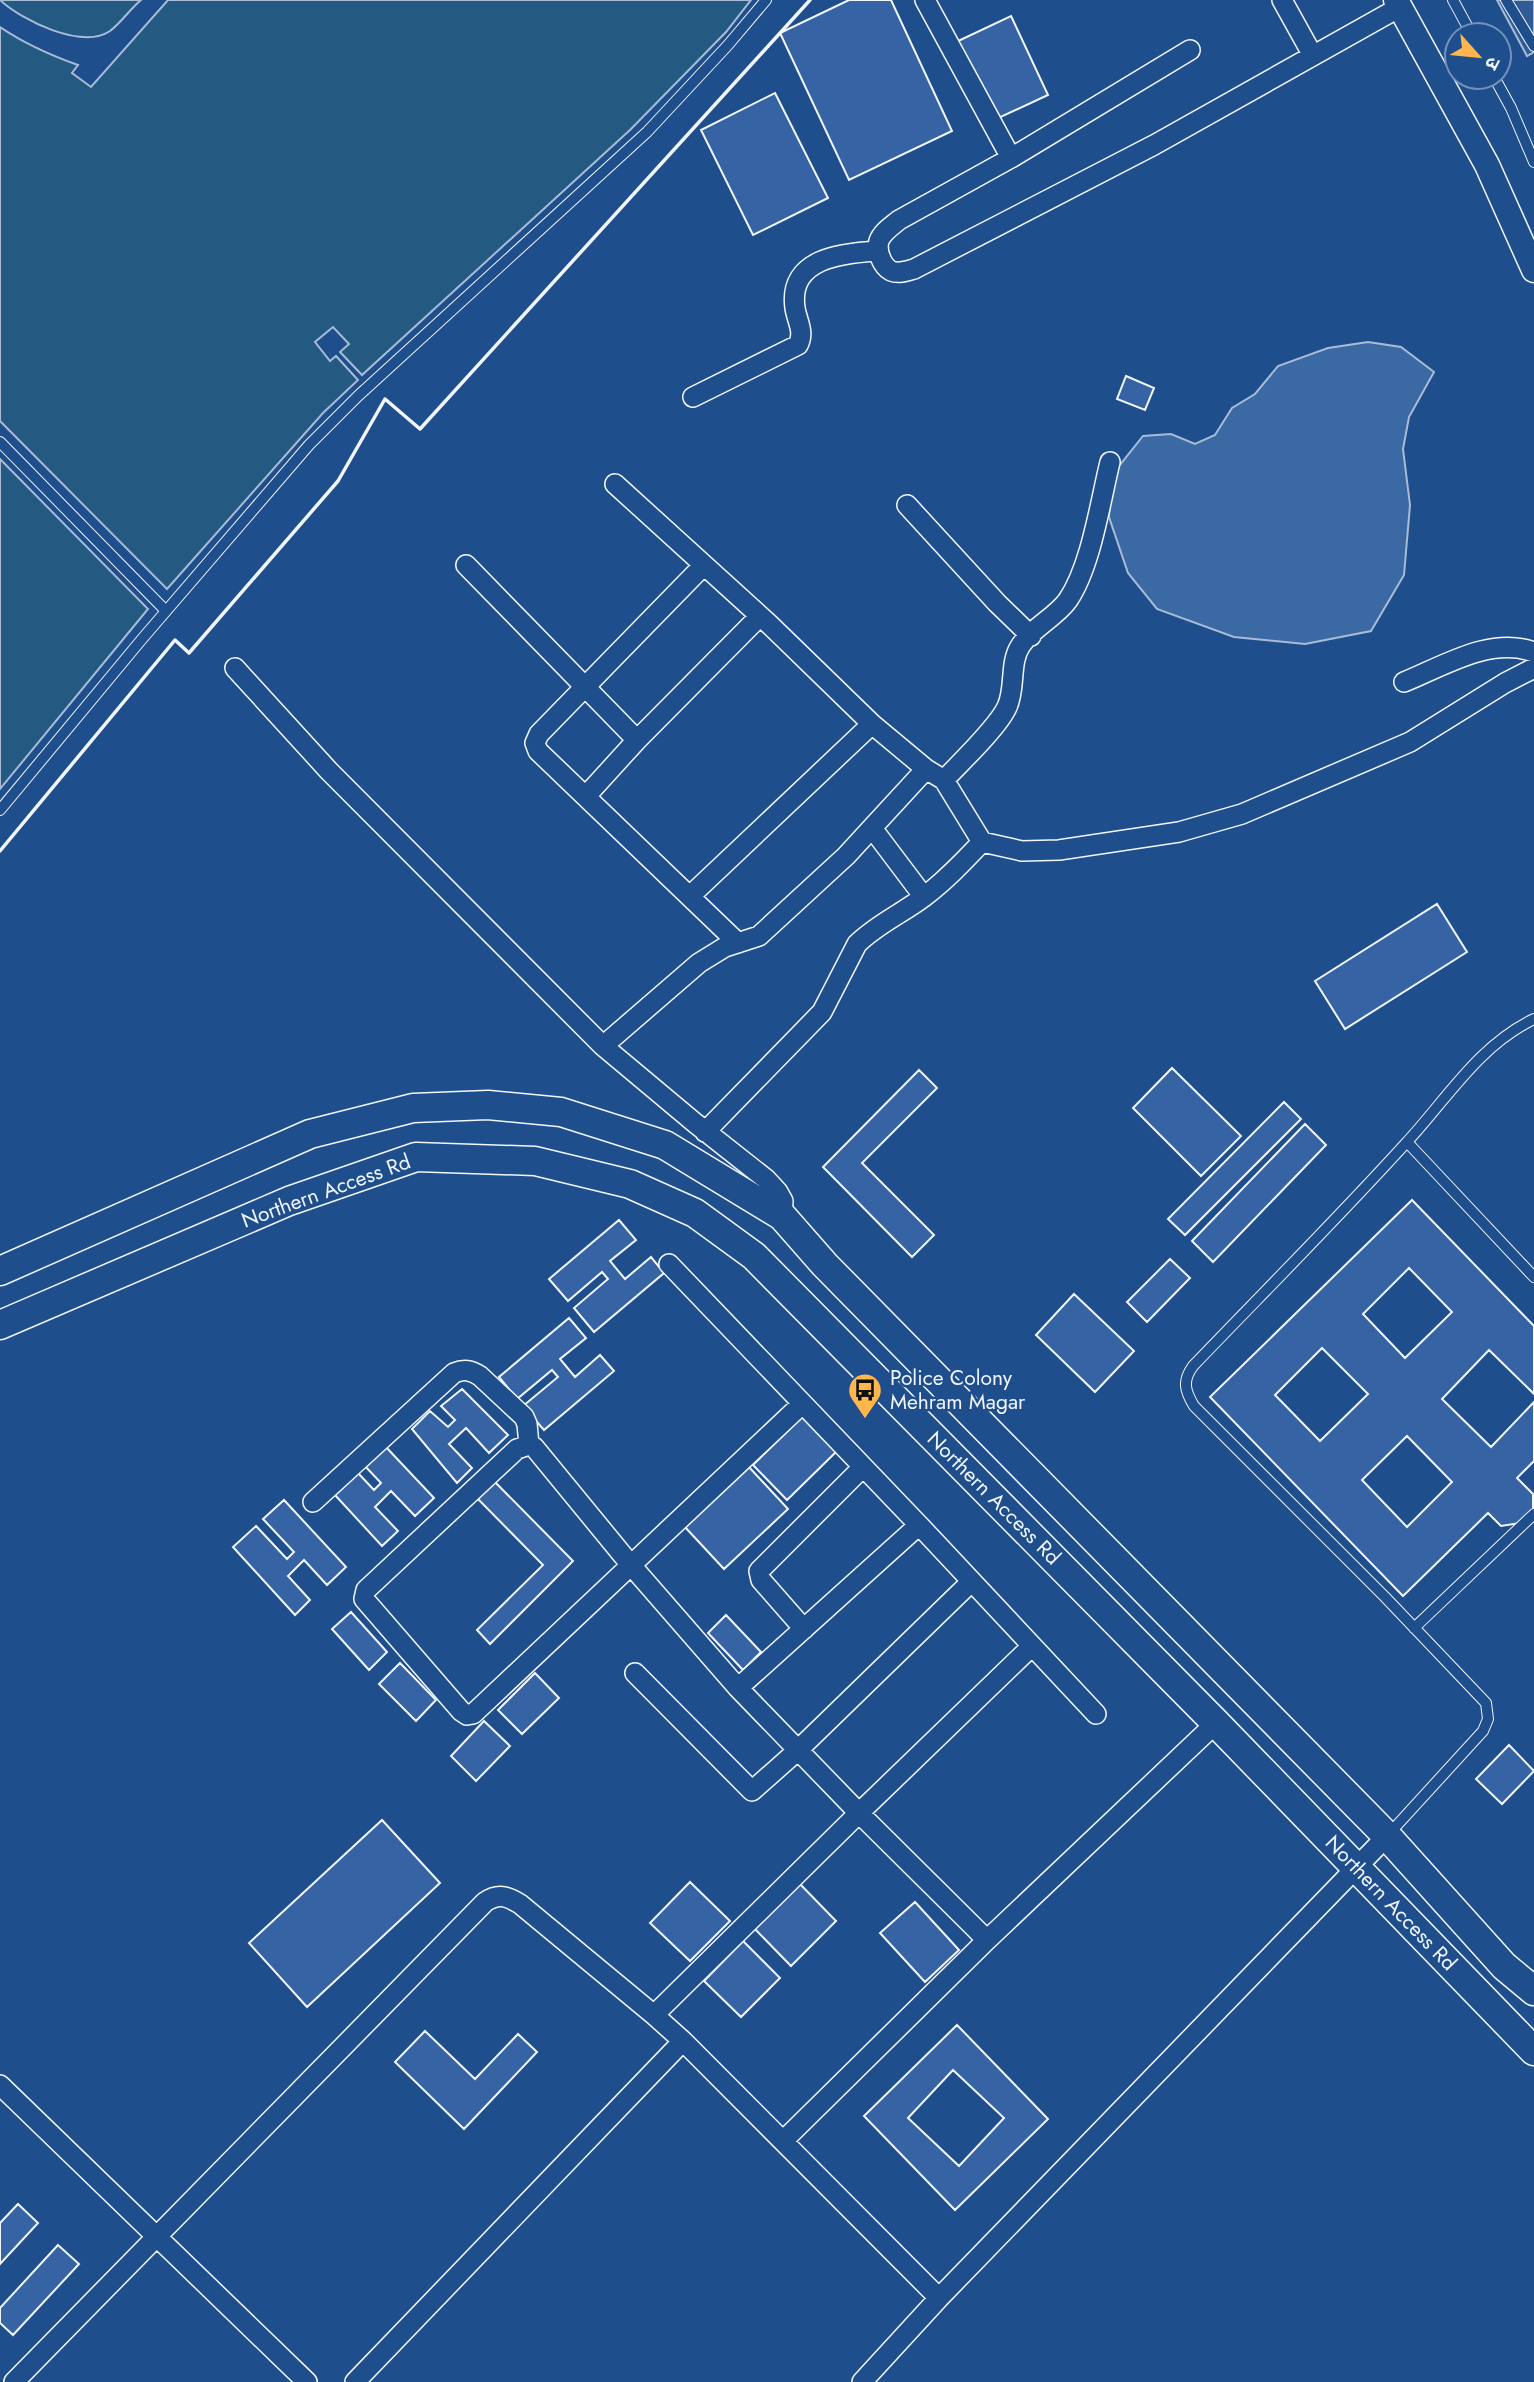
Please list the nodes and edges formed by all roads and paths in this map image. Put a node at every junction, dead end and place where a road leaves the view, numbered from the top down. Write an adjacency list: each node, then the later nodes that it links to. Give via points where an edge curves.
1 (766, 0): 23 (lane, via 646,132 309,445)
2 (925, 0): 12 (street)
3 (1282, 0): 10 (street)
4 (1453, 0): 7 (lane)
5 (1506, 0): 8 (lane)
6 (1398, 3): 10 (street); 15 (street, via 1487,165)
7 (1464, 21)
8 (1534, 46)
9 (1191, 50): 12 (street)
10 (1312, 54): 14 (street, via 1154,145 914,269 892,271)
11 (1502, 91): 13 (lane)
12 (1011, 158): 14 (street, via 899,220 883,233)
13 (1534, 162)
14 (878, 251): 16 (street, via 847,252 807,269 794,291 802,335 798,345)
15 (1534, 271)
16 (693, 397)
17 (0, 442): 23 (lane)
18 (1110, 461): 25 (street, via 1080,578 1060,610)
19 (615, 484): 22 (street)
20 (906, 505): 25 (street)
21 (466, 565): 30 (street)
22 (704, 565): 24 (street); 30 (street)
23 (166, 611): 36 (lane)
24 (760, 616): 31 (street); 32 (street)
25 (1031, 636): 34 (street, via 1017,653 1011,698 1003,715)
26 (1534, 652): 29 (street, via 1505,646 1485,649)
27 (235, 668): 43 (street, via 329,771)
28 (1534, 668): 38 (street, via 1410,741 1242,814 1179,832 1059,850 1022,852)
29 (1404, 682)
30 (584, 689): 32 (street); 35 (street, via 535,743)
31 (872, 723): 33 (street); 39 (street)
32 (636, 740): 35 (street)
33 (926, 769): 34 (street); 37 (street)
34 (944, 780): 38 (street)
35 (586, 796): 39 (street)
36 (0, 810)
37 (872, 828): 40 (street); 41 (street, via 759,936)
38 (982, 842): 40 (street)
39 (690, 895): 41 (street)
40 (924, 897): 44 (street, via 857,944 822,1012)
41 (738, 943): 43 (street, via 699,963)
42 (1534, 1019): 45 (lane, via 1500,1038 1476,1061)
43 (603, 1046): 44 (street)
44 (705, 1132): 46 (street, via 778,1192)
45 (1407, 1142): 50 (lane); 61 (lane, via 1193,1366 1185,1384 1194,1406)
46 (782, 1216): 48 (main road, Northern Access Rd); 49 (main road, Northern Access Rd, via 665,1145 561,1112 488,1105 413,1108 310,1134)
47 (668, 1264): 53 (street)
48 (825, 1265): 51 (main road); 70 (main road, Northern Access Rd)
49 (0, 1271)
50 (1534, 1277)
51 (794, 1297): 52 (main road, Northern Access Rd, via 754,1256 695,1213 630,1184 535,1161 416,1157 289,1201); 67 (main road, Northern Access Rd)
52 (0, 1325)
53 (802, 1404): 55 (street); 59 (street)
54 (529, 1445): 56 (street, via 524,1417 480,1376 461,1370); 59 (street, via 540,1452); 59 (street, via 517,1449 480,1481 366,1590 366,1603 461,1711 470,1715)
55 (863, 1468): 58 (street); 62 (street, via 759,1571 761,1580)
56 (313, 1502)
57 (1534, 1514): 61 (lane)
58 (919, 1525): 60 (street); 62 (street)
59 (630, 1564): 65 (street)
60 (971, 1582): 63 (street); 68 (street)
61 (1414, 1628): 70 (lane, via 1486,1703 1488,1719 1483,1731)
62 (804, 1629): 65 (street)
63 (1031, 1647): 66 (street); 69 (street)
64 (635, 1674): 68 (street, via 750,1790)
65 (738, 1688): 68 (street)
66 (1096, 1714)
67 (1216, 1723): 71 (main road, Northern Access Rd); 72 (street)
68 (797, 1751): 69 (street)
69 (859, 1813): 72 (street); 74 (street)
70 (1387, 1836): 71 (street); 73 (main road, Northern Access Rd, via 1504,1966)
71 (1357, 1867): 76 (main road, Northern Access Rd); 80 (street)
72 (987, 1940): 78 (street)
73 (1534, 1991)
74 (654, 2015): 75 (street); 79 (street, via 520,1903 493,1897)
75 (682, 2041): 78 (street); 83 (street)
76 (1534, 2051)
77 (0, 2085): 79 (street)
78 (783, 2141): 80 (street)
79 (157, 2236): 81 (street); 82 (street)
80 (939, 2298): 84 (street)
81 (14, 2382)
82 (307, 2382)
83 (355, 2382)
84 (862, 2382)

